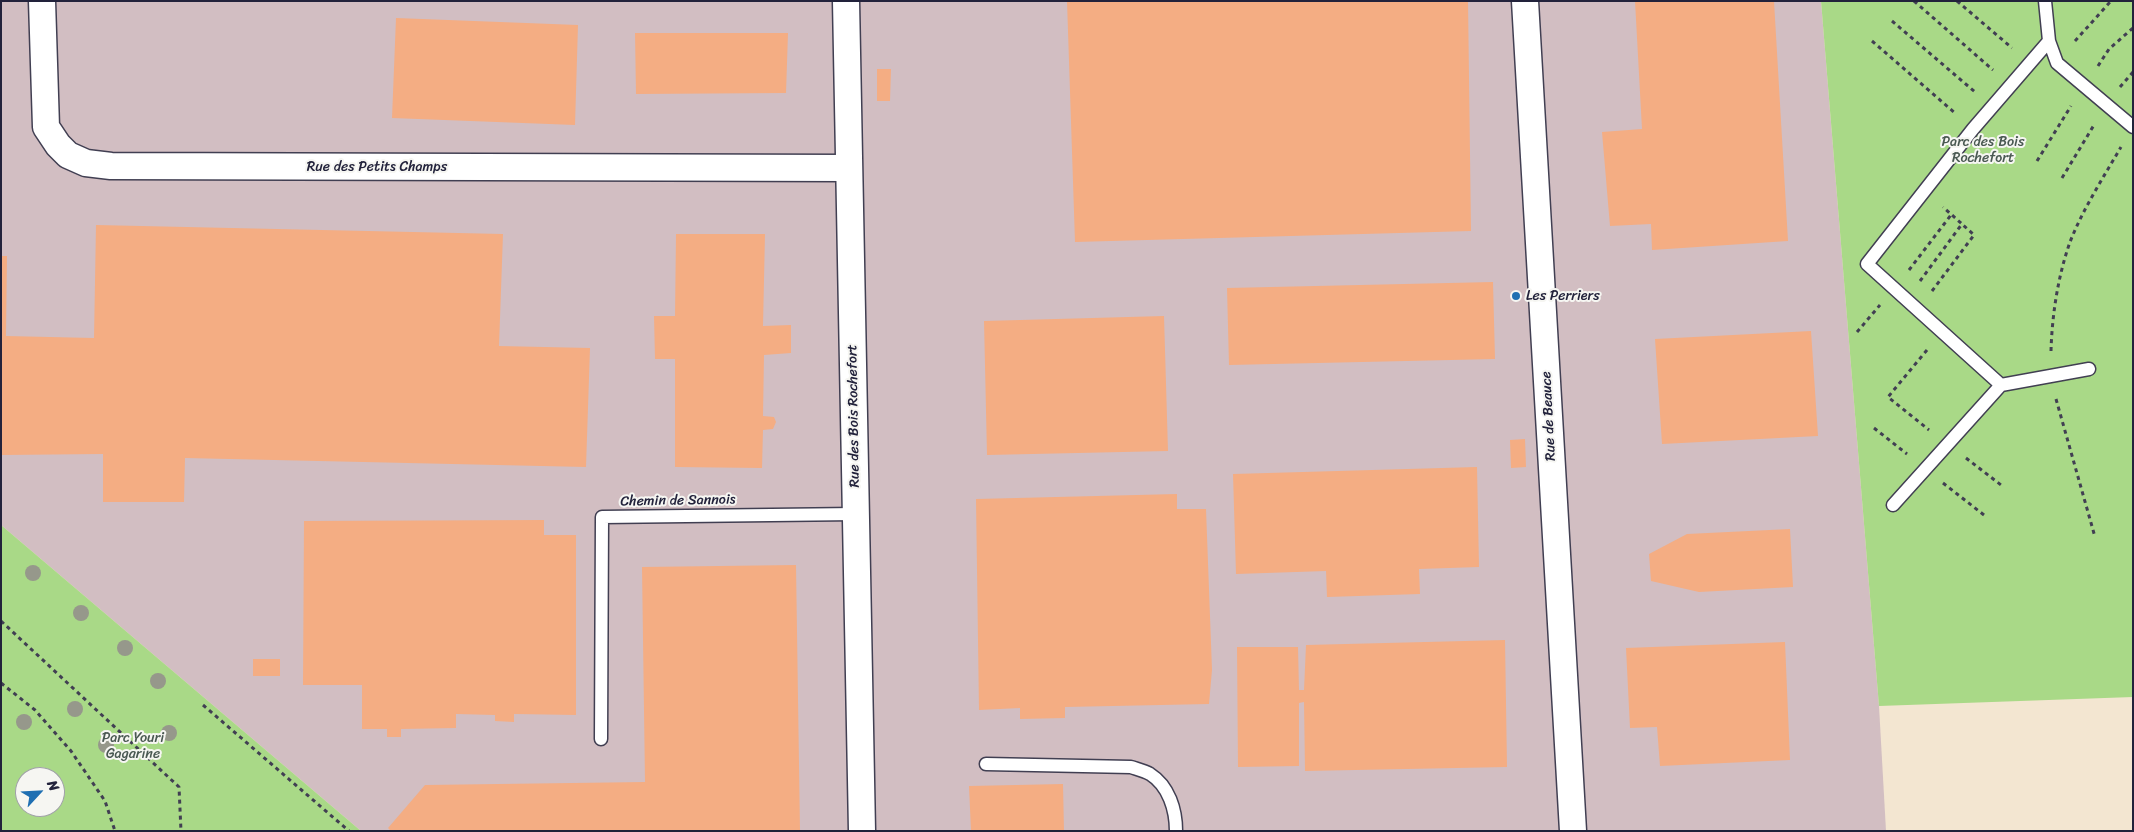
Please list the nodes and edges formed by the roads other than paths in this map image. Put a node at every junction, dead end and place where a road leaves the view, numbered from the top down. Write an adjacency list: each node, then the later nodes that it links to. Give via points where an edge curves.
1 (42, 1): 7 (street, Rue des Petits Champs, via 46,127 68,155 86,163 110,166)
2 (846, 1): 7 (street, Rue des Bois Rochefort)
3 (1526, 1): 16 (street, Rue de Beauce)
4 (2045, 1): 5 (lane)
5 (2049, 41): 6 (lane, via 2057,63); 9 (lane, via 1924,189 1867,264)
6 (2133, 127)
7 (849, 168): 11 (street, Rue des Bois Rochefort)
8 (2089, 369): 9 (lane)
9 (2000, 385): 10 (lane)
10 (1893, 506)
11 (856, 514): 12 (lane, Chemin de Sannois, via 602,517); 14 (street, Rue des Bois Rochefort)
12 (601, 739)
13 (986, 764): 15 (lane, via 1131,767 1150,774 1166,789 1176,814)
14 (862, 831)
15 (1176, 831)
16 (1572, 831)

